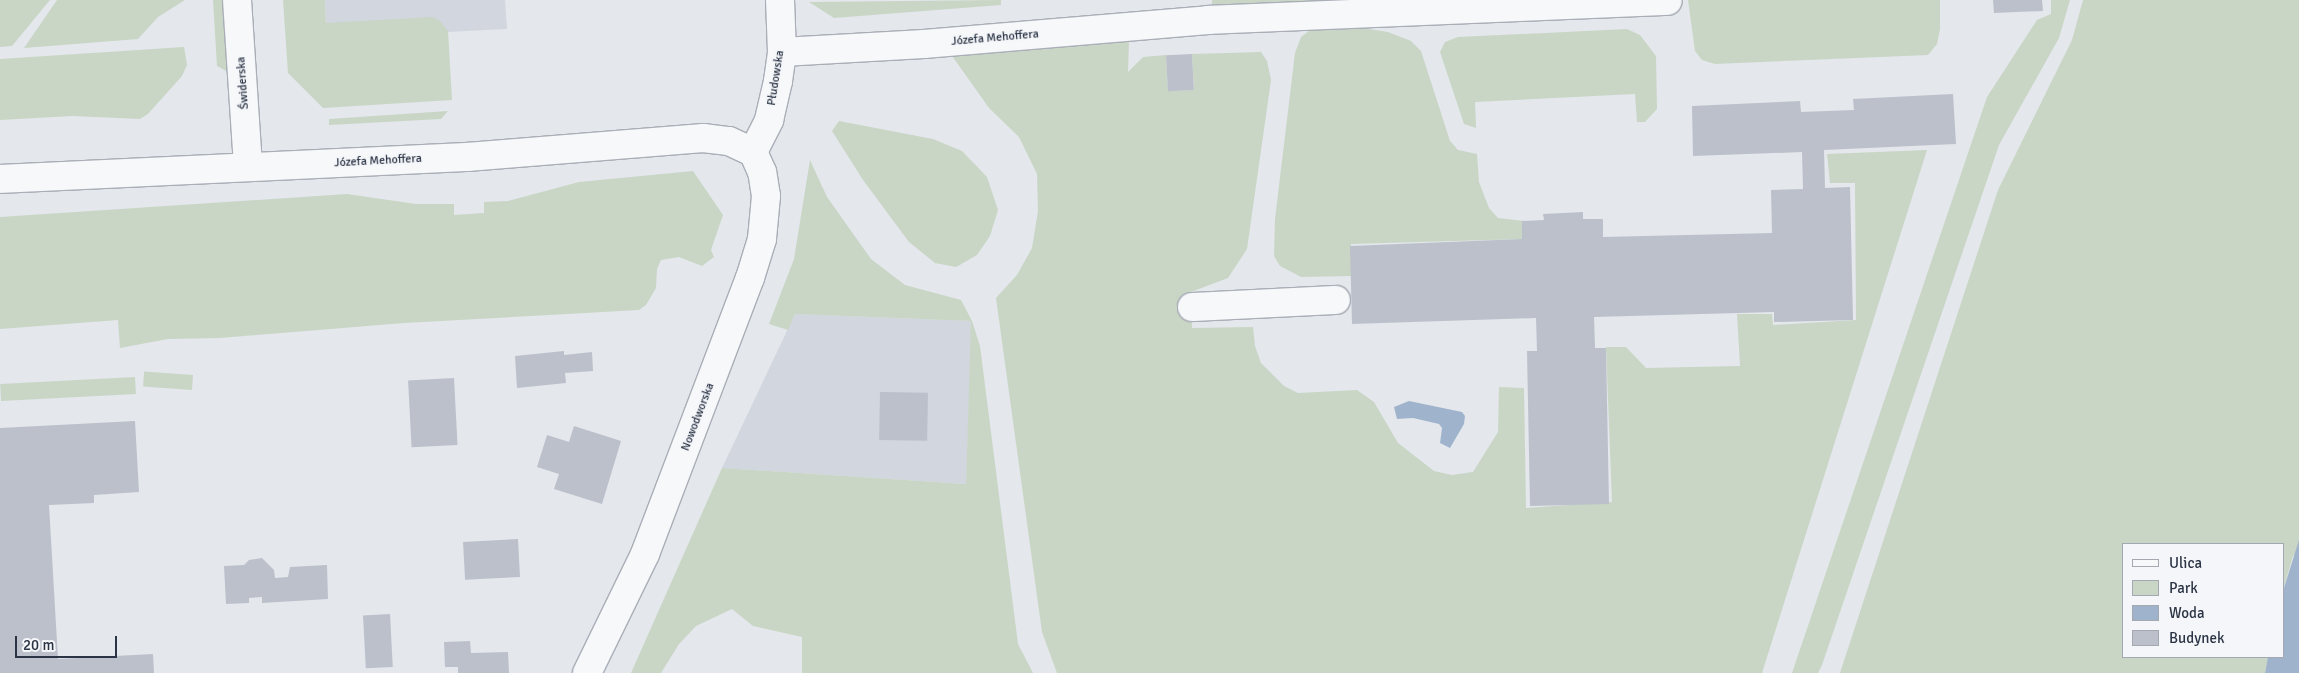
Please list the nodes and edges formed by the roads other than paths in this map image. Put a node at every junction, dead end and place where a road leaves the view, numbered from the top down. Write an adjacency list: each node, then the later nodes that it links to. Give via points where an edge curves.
1 (237, 0): 6 (street, Świderska)
2 (780, 0): 4 (street, Płudowska)
3 (1668, 1): 4 (street, Józefa Mehoffera, via 1208,20 924,44)
4 (782, 52): 5 (street, Płudowska, via 769,120)
5 (753, 152): 6 (street, Józefa Mehoffera, via 729,141 702,138 467,156); 10 (street, Nowodworska, via 762,172 766,196 762,239 750,278 645,554)
6 (248, 167): 7 (street, Józefa Mehoffera)
7 (0, 179)
8 (1336, 300): 9 (street)
9 (1192, 307)
10 (587, 673)

